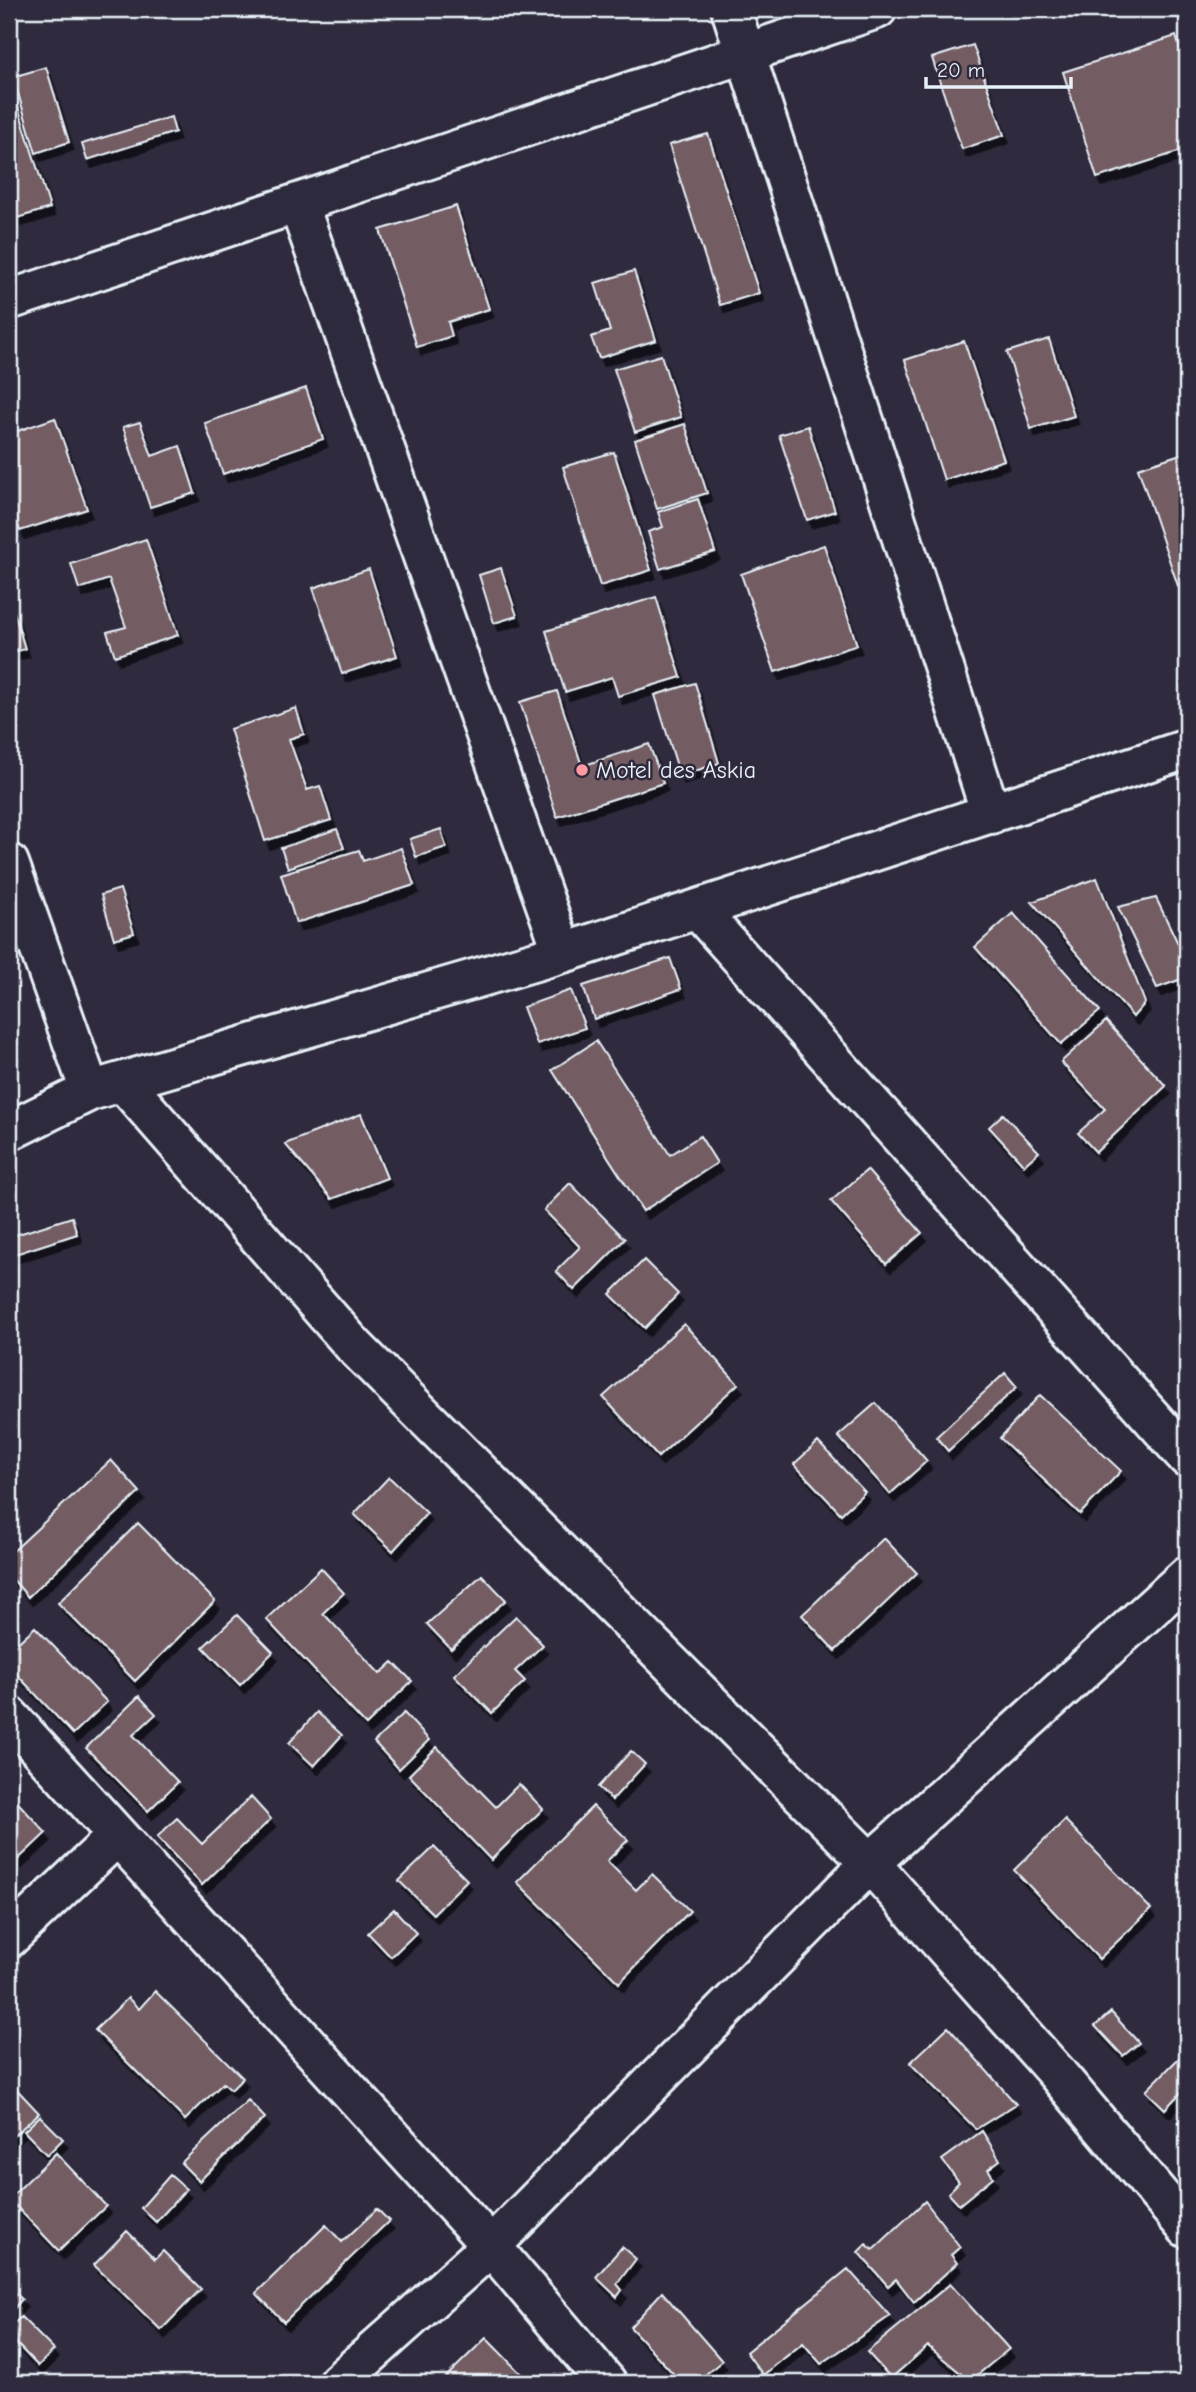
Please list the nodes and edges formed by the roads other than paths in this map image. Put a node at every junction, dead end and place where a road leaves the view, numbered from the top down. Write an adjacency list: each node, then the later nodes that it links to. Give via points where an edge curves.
1 (730, 9): 3 (street)
2 (877, 9): 3 (street)
3 (744, 53): 4 (street); 7 (street)
4 (298, 203): 5 (street); 10 (street)
5 (9, 300)
6 (1187, 748): 7 (street)
7 (991, 814): 9 (street)
8 (9, 863): 11 (street)
9 (698, 910): 10 (street); 13 (street)
10 (563, 953): 11 (street)
11 (106, 1086): 12 (street); 17 (street, via 353,1345)
12 (9, 1131)
13 (1187, 1457)
14 (1187, 1576): 17 (street)
15 (9, 1716): 16 (street)
16 (116, 1837): 18 (street); 20 (street)
17 (870, 1863): 19 (street, via 1010,2018); 20 (street)
18 (9, 1938)
19 (1187, 2228)
20 (491, 2246): 21 (street); 22 (street)
21 (338, 2383)
22 (607, 2383)

